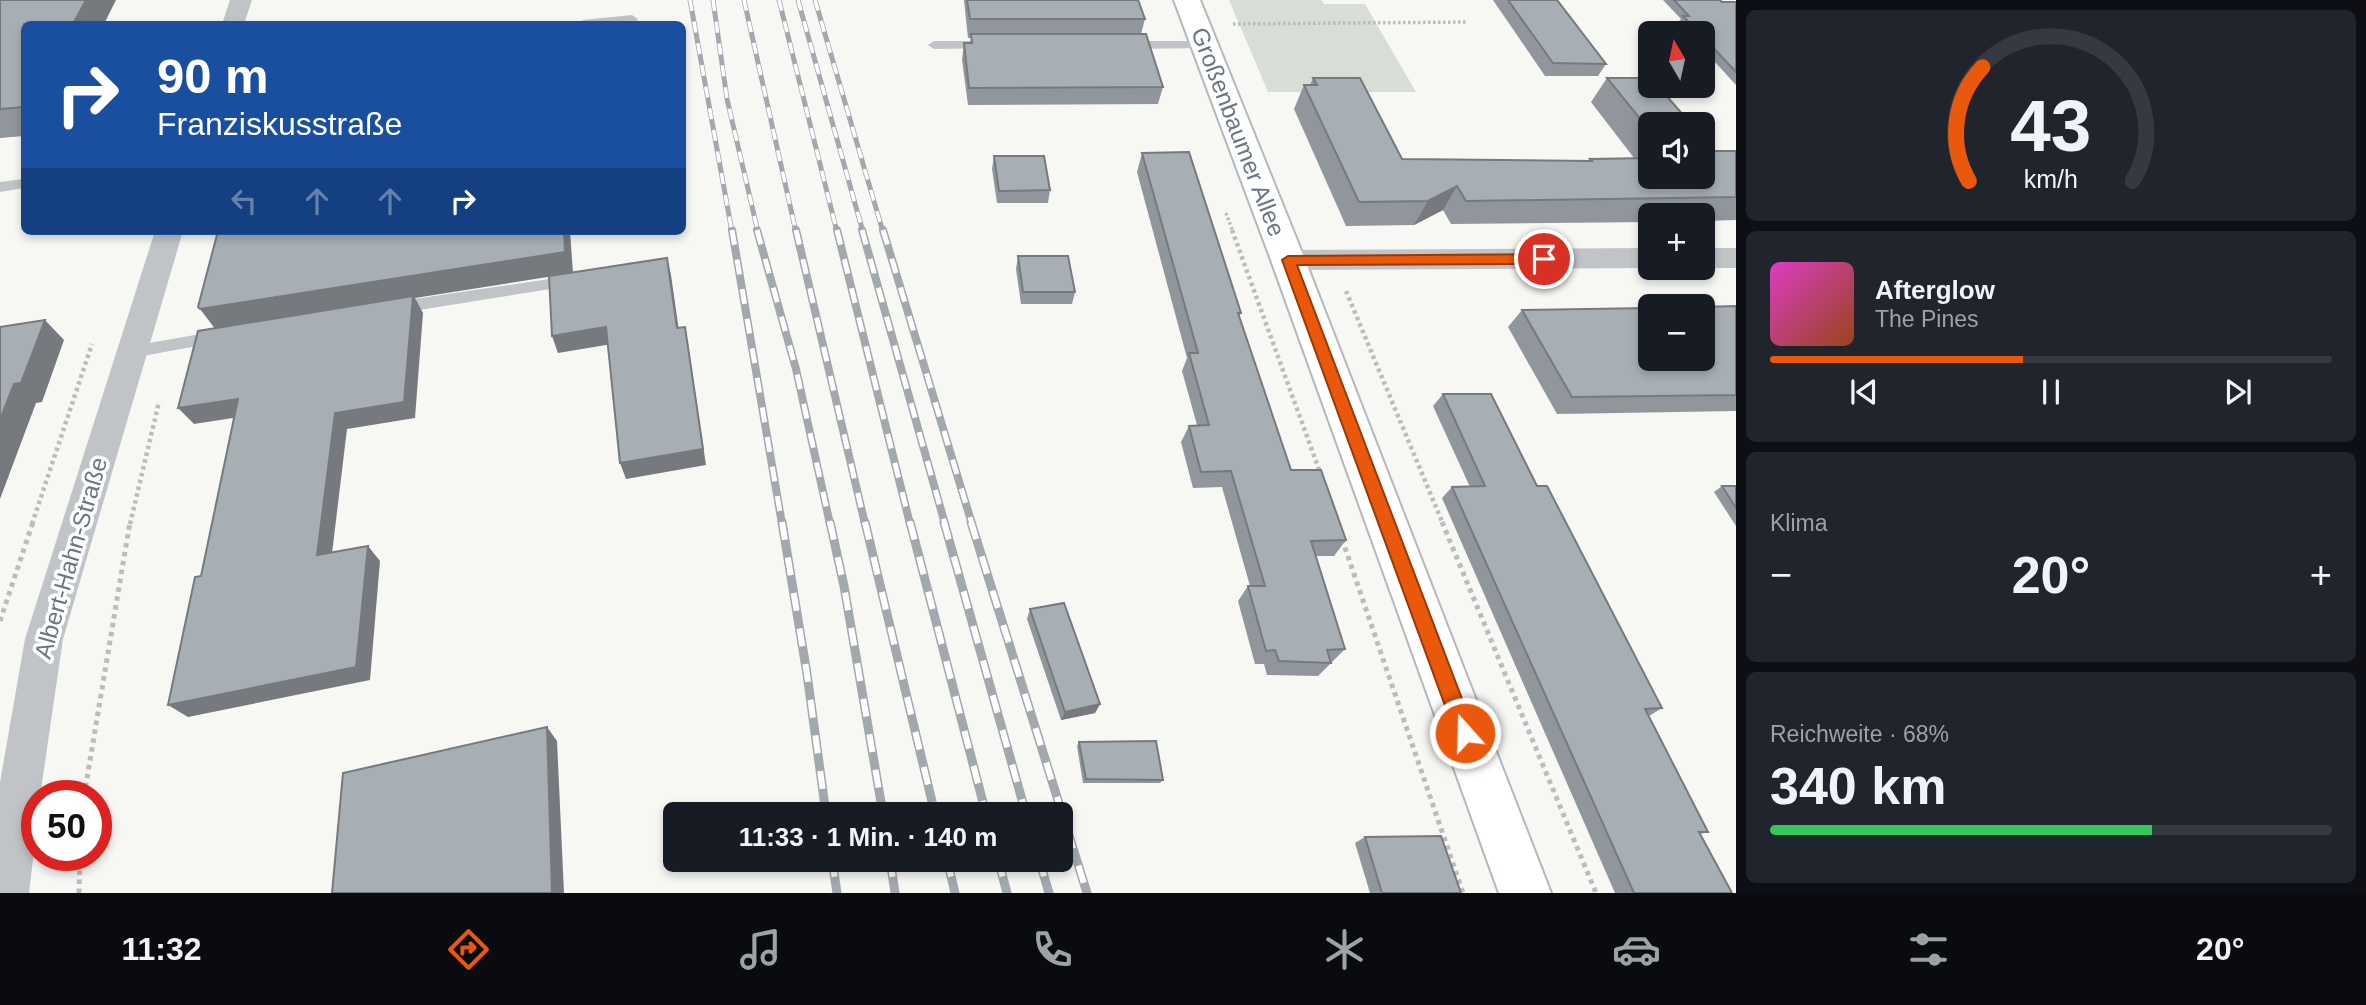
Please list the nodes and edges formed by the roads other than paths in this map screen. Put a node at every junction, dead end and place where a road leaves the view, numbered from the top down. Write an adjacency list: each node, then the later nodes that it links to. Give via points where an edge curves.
1 (241, 0): 4 (street)
2 (1186, 0): 9 (main road, Großenbaumer Allee)
3 (632, 19): 5 (lane)
4 (234, 21)
5 (612, 21)
6 (934, 45): 7 (lane)
7 (999, 45)
8 (1111, 45): 9 (lane)
9 (1204, 45): 16 (main road, Großenbaumer Allee)
10 (21, 184): 11 (lane)
11 (0, 187)
12 (168, 235): 20 (street, Albert-Hahn-Straße)
13 (1736, 257): 15 (street)
14 (1638, 258): 16 (street)
15 (1715, 258)
16 (1288, 260): 22 (main road, Großenbaumer Allee)
17 (583, 279): 18 (lane)
18 (379, 311)
19 (228, 336): 20 (lane)
20 (132, 352): 21 (street, Albert-Hahn-Straße, via 44,639)
21 (7, 893)
22 (1525, 893)

